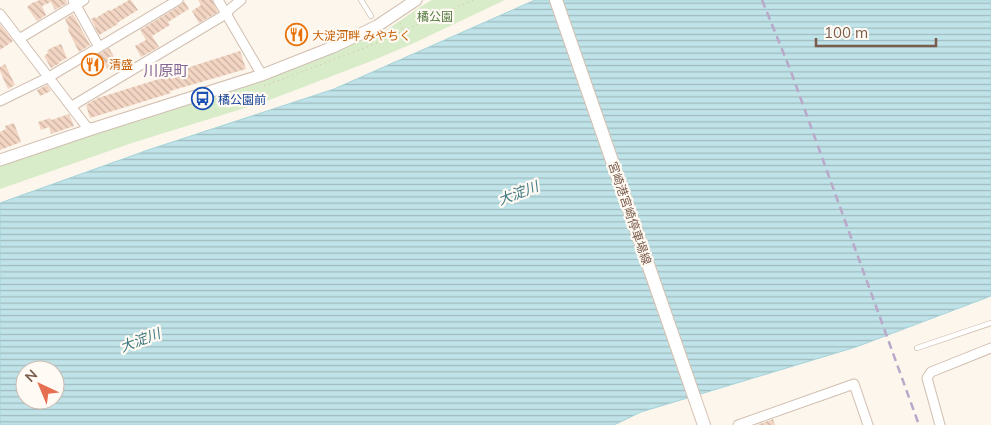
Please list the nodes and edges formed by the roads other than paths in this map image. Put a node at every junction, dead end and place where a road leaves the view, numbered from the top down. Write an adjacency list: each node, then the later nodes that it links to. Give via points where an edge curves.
1 (178, 0): 13 (street)
2 (218, 0): 10 (street)
3 (241, 0): 10 (street)
4 (361, 0): 11 (lane)
5 (416, 0): 15 (street, via 377,26)
6 (548, 0): 23 (main road, 宮崎港宮崎停車場線)
7 (556, 0): 23 (main road, 宮崎港宮崎停車場線)
8 (78, 1): 12 (street); 13 (street)
9 (0, 14): 12 (street)
10 (226, 14): 15 (street); 17 (street)
11 (371, 16)
12 (19, 39): 14 (street)
13 (99, 47): 14 (street)
14 (49, 77): 16 (street); 17 (street)
15 (263, 81): 18 (street)
16 (0, 101)
17 (72, 106): 18 (street, via 86,126)
18 (92, 129): 19 (street)
19 (0, 160)
20 (991, 322): 21 (lane)
21 (917, 348)
22 (991, 348): 26 (street, via 931,372 927,378)
23 (699, 422)
24 (738, 425): 25 (street, via 854,384)
25 (868, 425)
26 (940, 425)

